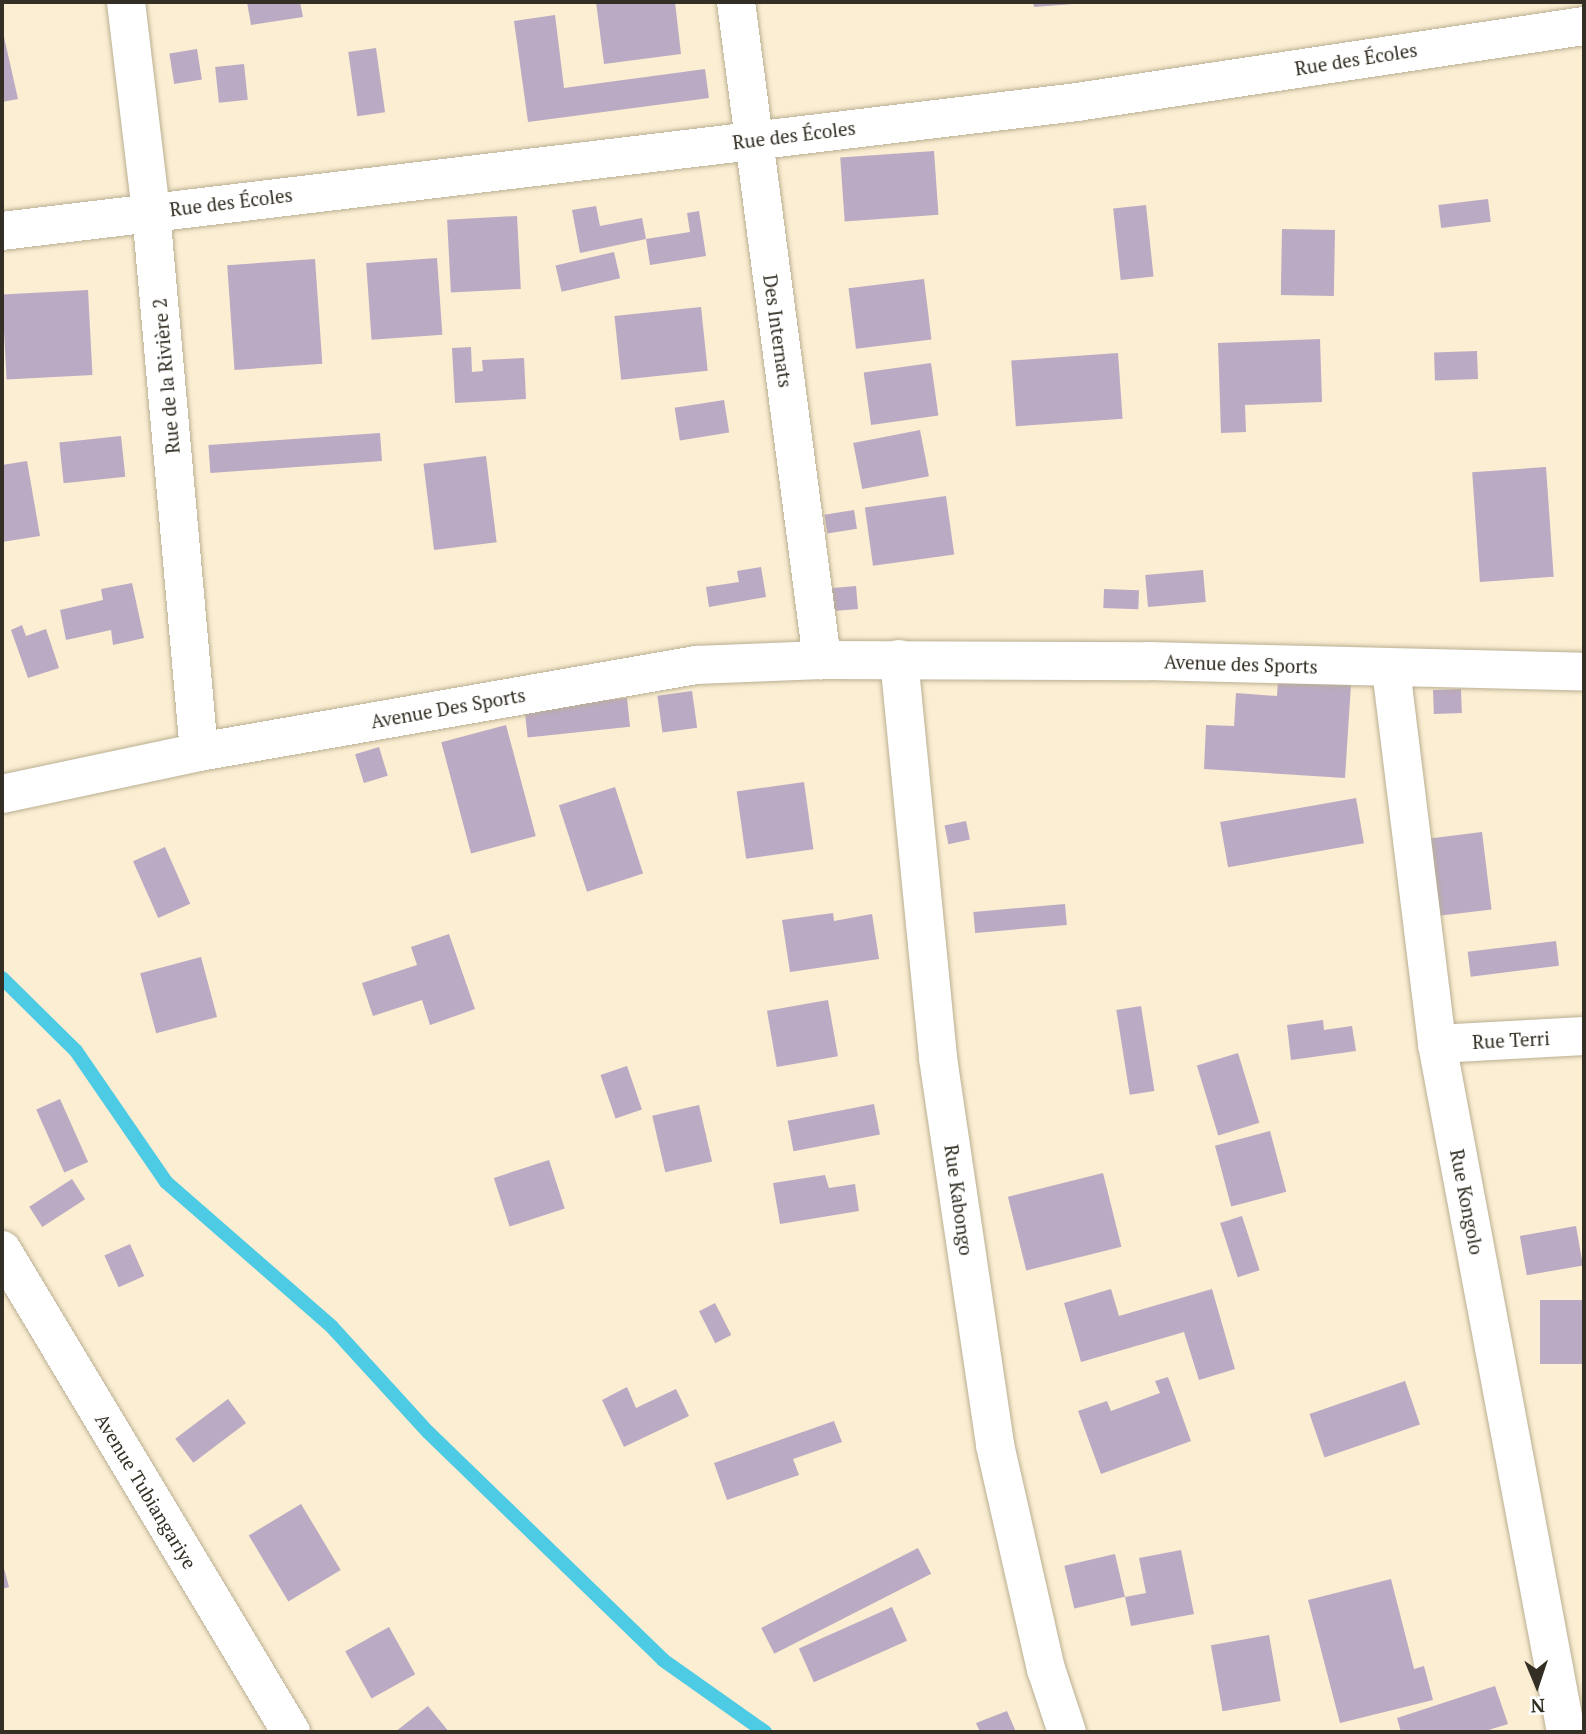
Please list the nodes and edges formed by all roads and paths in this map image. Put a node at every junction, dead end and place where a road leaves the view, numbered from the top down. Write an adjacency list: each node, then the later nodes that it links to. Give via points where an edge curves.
1 (126, 2): 5 (street, Rue de la Rivière 2)
2 (736, 2): 4 (street, Des Internats)
3 (1584, 26): 4 (street, Rue des Écoles, via 1077,102)
4 (752, 140): 5 (street, Rue des Écoles); 8 (street, Des Internats)
5 (151, 212): 6 (street, Rue des Écoles); 11 (street, Rue de la Rivière 2)
6 (2, 230)
7 (899, 659): 8 (street, Avenue Des Sports); 9 (street, Avenue des Sports); 17 (street, Rue Kabongo, via 938,1058 995,1445 1046,1669)
8 (822, 660): 11 (street, Avenue Des Sports, via 696,665)
9 (1391, 669): 10 (street, Avenue des Sports); 14 (street, Rue Kongolo)
10 (1584, 672)
11 (199, 752): 12 (street, Avenue Des Sports)
12 (2, 794)
13 (1584, 1037): 14 (street, Rue Terri)
14 (1437, 1044): 18 (street, Rue Kongolo)
15 (2, 1250): 16 (street, Avenue Tubiangariye)
16 (291, 1732)
17 (1067, 1732)
18 (1566, 1732)

